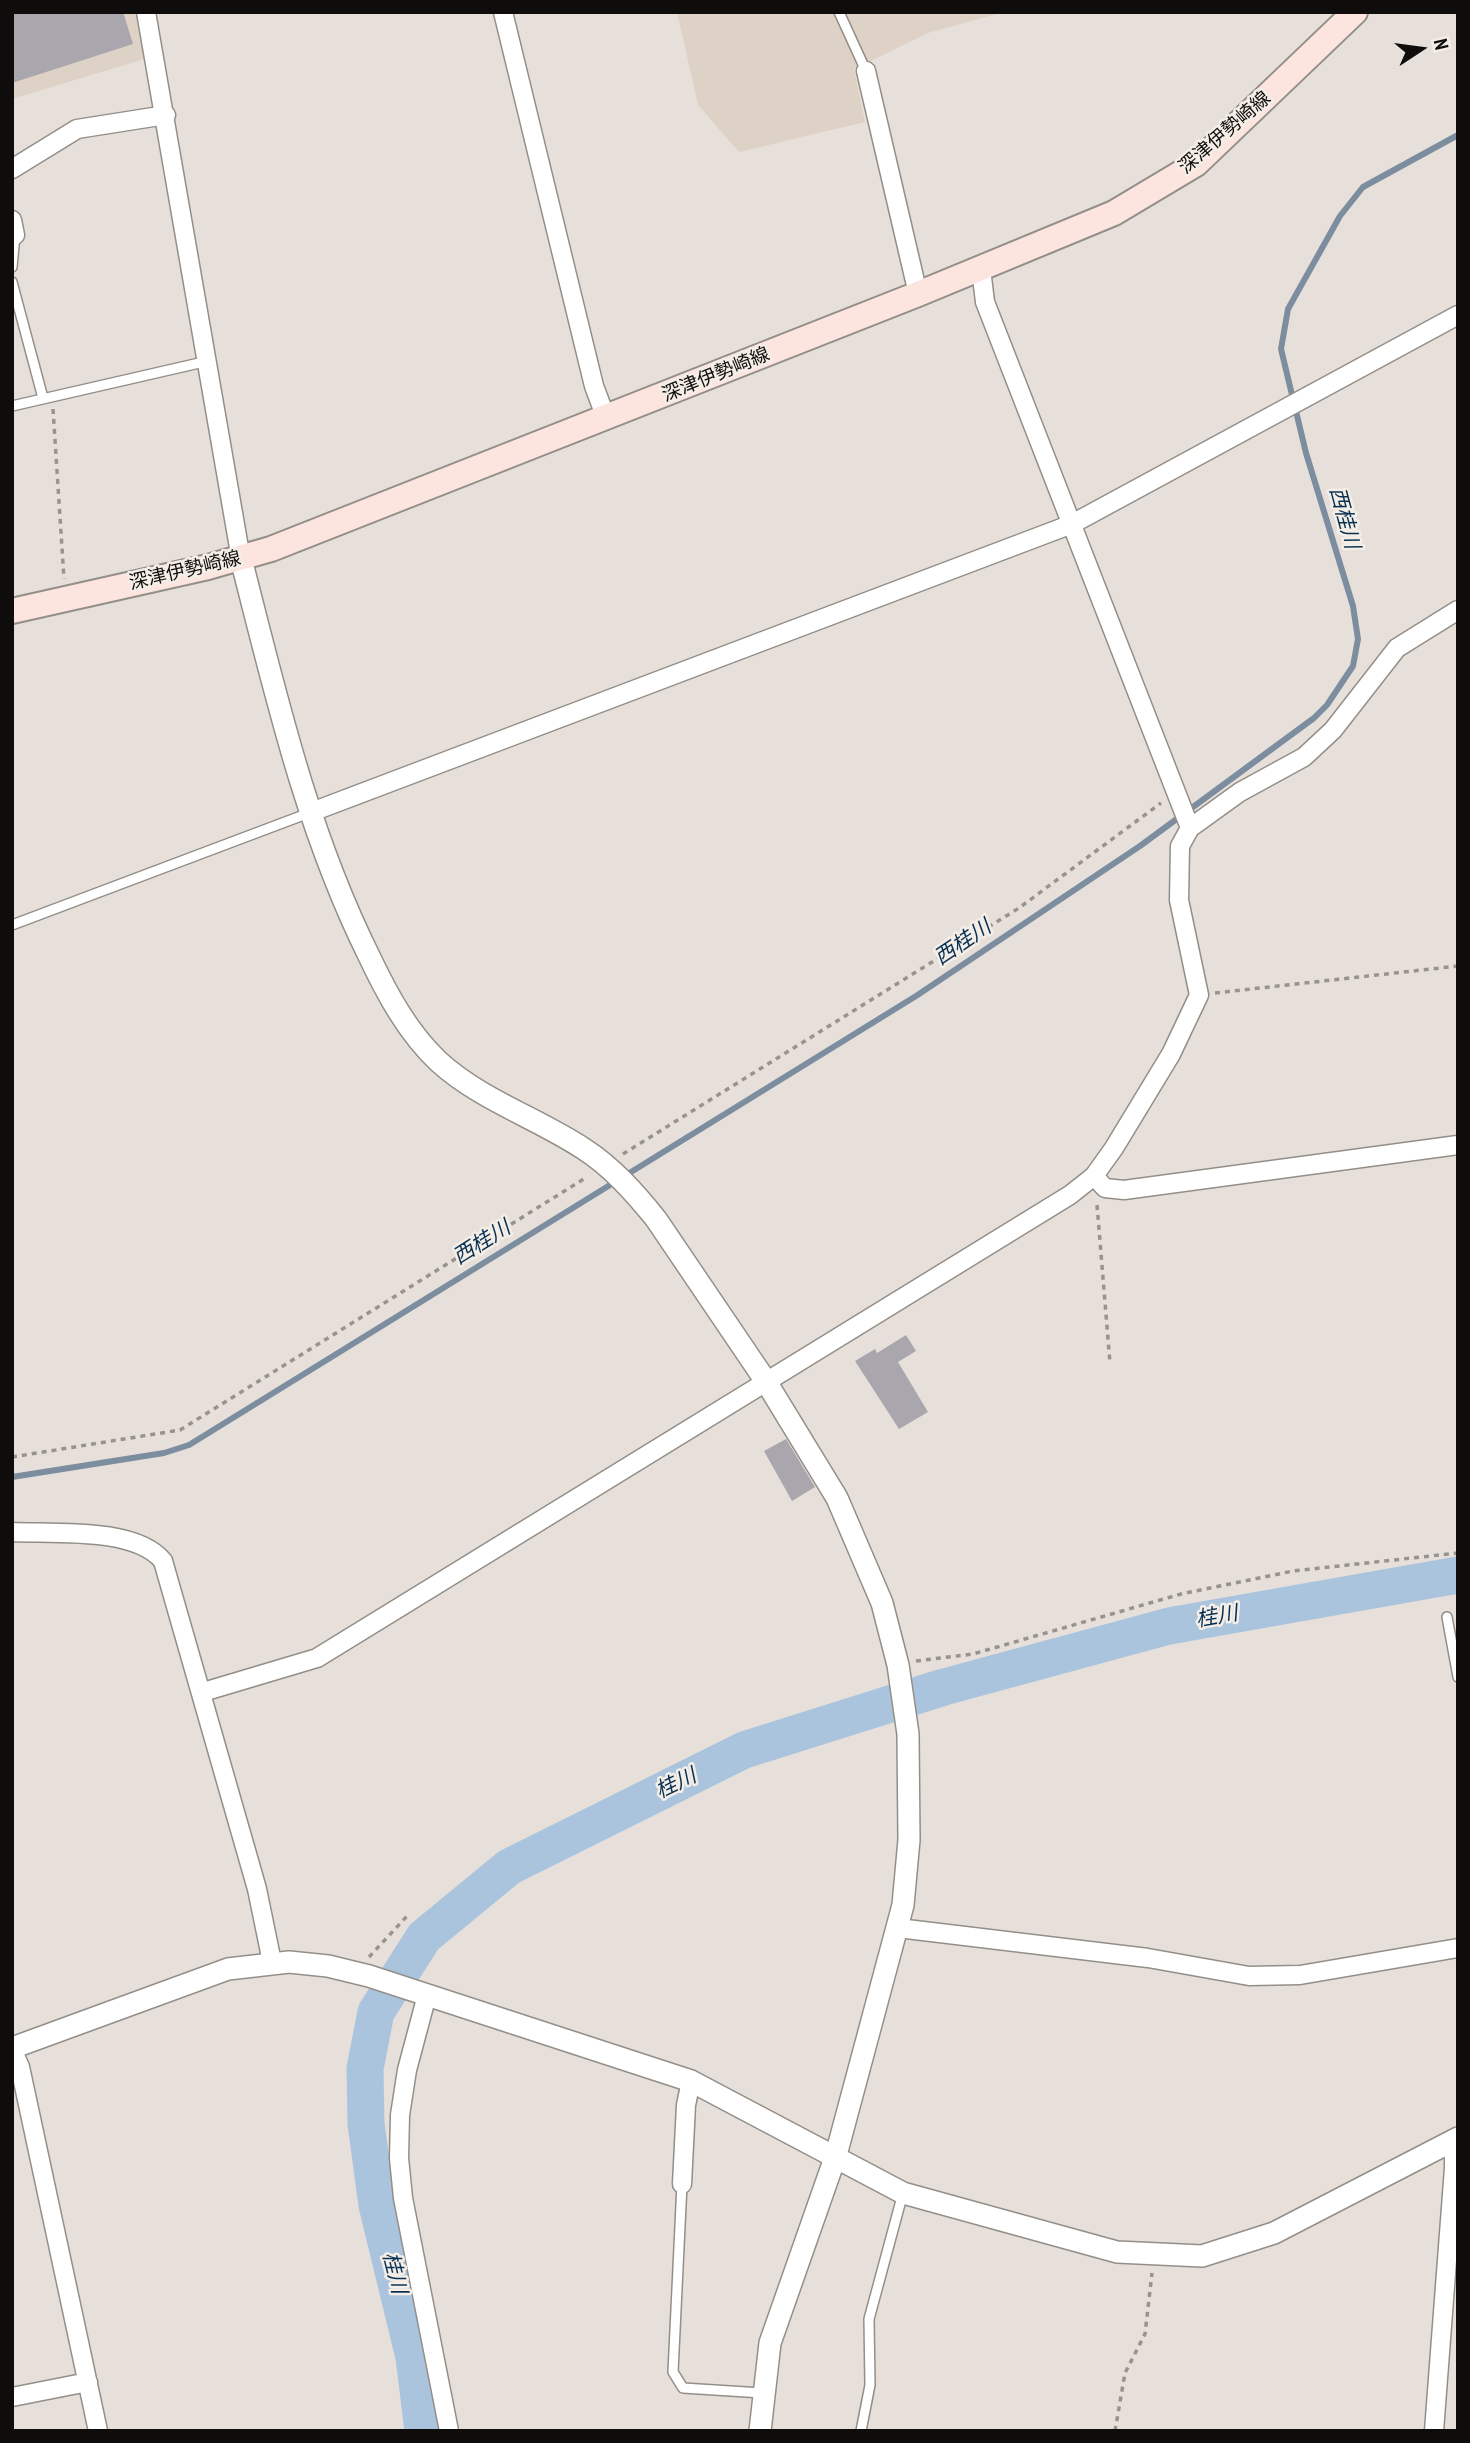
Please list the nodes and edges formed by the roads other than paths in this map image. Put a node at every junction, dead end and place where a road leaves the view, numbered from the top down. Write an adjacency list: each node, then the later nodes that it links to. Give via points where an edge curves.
1 (146, 12): 6 (street)
2 (503, 12): 17 (street, via 594,386)
3 (839, 12): 5 (lane)
4 (1355, 12): 10 (main road, 深津伊勢崎線, via 1196,164 1114,213)
5 (866, 71): 12 (street)
6 (166, 115): 7 (street, via 77,129); 14 (street)
7 (12, 169)
8 (14, 228): 9 (lane)
9 (12, 267)
10 (981, 269): 12 (main road, 深津伊勢崎線); 18 (street, via 985,302)
11 (12, 282): 15 (lane)
12 (918, 295): 17 (main road, 深津伊勢崎線)
13 (1458, 315): 18 (street)
14 (208, 361): 15 (lane); 19 (street)
15 (48, 397): 16 (lane)
16 (12, 406)
17 (606, 418): 19 (main road, 深津伊勢崎線)
18 (1072, 524): 22 (street); 23 (street)
19 (241, 559): 21 (main road, 深津伊勢崎線); 22 (street)
20 (1458, 610): 23 (street, via 1397,648 1333,730 1304,757)
21 (12, 611)
22 (309, 813): 24 (lane); 27 (street, via 333,881 364,947 399,1012 428,1051 469,1085 571,1141 615,1174 673,1241)
23 (1188, 824): 26 (street, via 1180,846 1179,900 1199,995 1171,1054)
24 (12, 925)
25 (1458, 1145): 26 (street, via 1125,1189 1105,1188)
26 (1094, 1176): 27 (street, via 1070,1195)
27 (765, 1380): 31 (street, via 317,1658); 32 (street, via 810,1450 858,1542 882,1603 899,1670 908,1734 909,1840)
28 (12, 1532): 31 (street, via 123,1538 153,1549 168,1571)
29 (1447, 1617): 30 (lane)
30 (1458, 1677)
31 (203, 1692): 34 (street, via 257,1889)
32 (898, 1928): 33 (street, via 1148,1958 1249,1976 1300,1975); 39 (street)
33 (1458, 1948)
34 (272, 1962): 35 (street, via 328,1966); 36 (street, via 208,1974)
35 (423, 1994): 37 (street); 46 (street, via 400,2115 399,2158)
36 (12, 2049): 42 (street, via 20,2067)
37 (691, 2081): 39 (street); 40 (street)
38 (1453, 2141): 41 (street, via 1274,2233 1202,2256 1117,2252); 49 (street)
39 (836, 2155): 41 (street); 43 (street, via 770,2343)
40 (682, 2184): 43 (lane, via 676,2381 683,2388)
41 (903, 2193): 48 (lane, via 869,2319 870,2385)
42 (88, 2382): 44 (street); 45 (street)
43 (762, 2393): 47 (street)
44 (12, 2397)
45 (98, 2431)
46 (449, 2431)
47 (760, 2431)
48 (861, 2431)
49 (1434, 2431)

